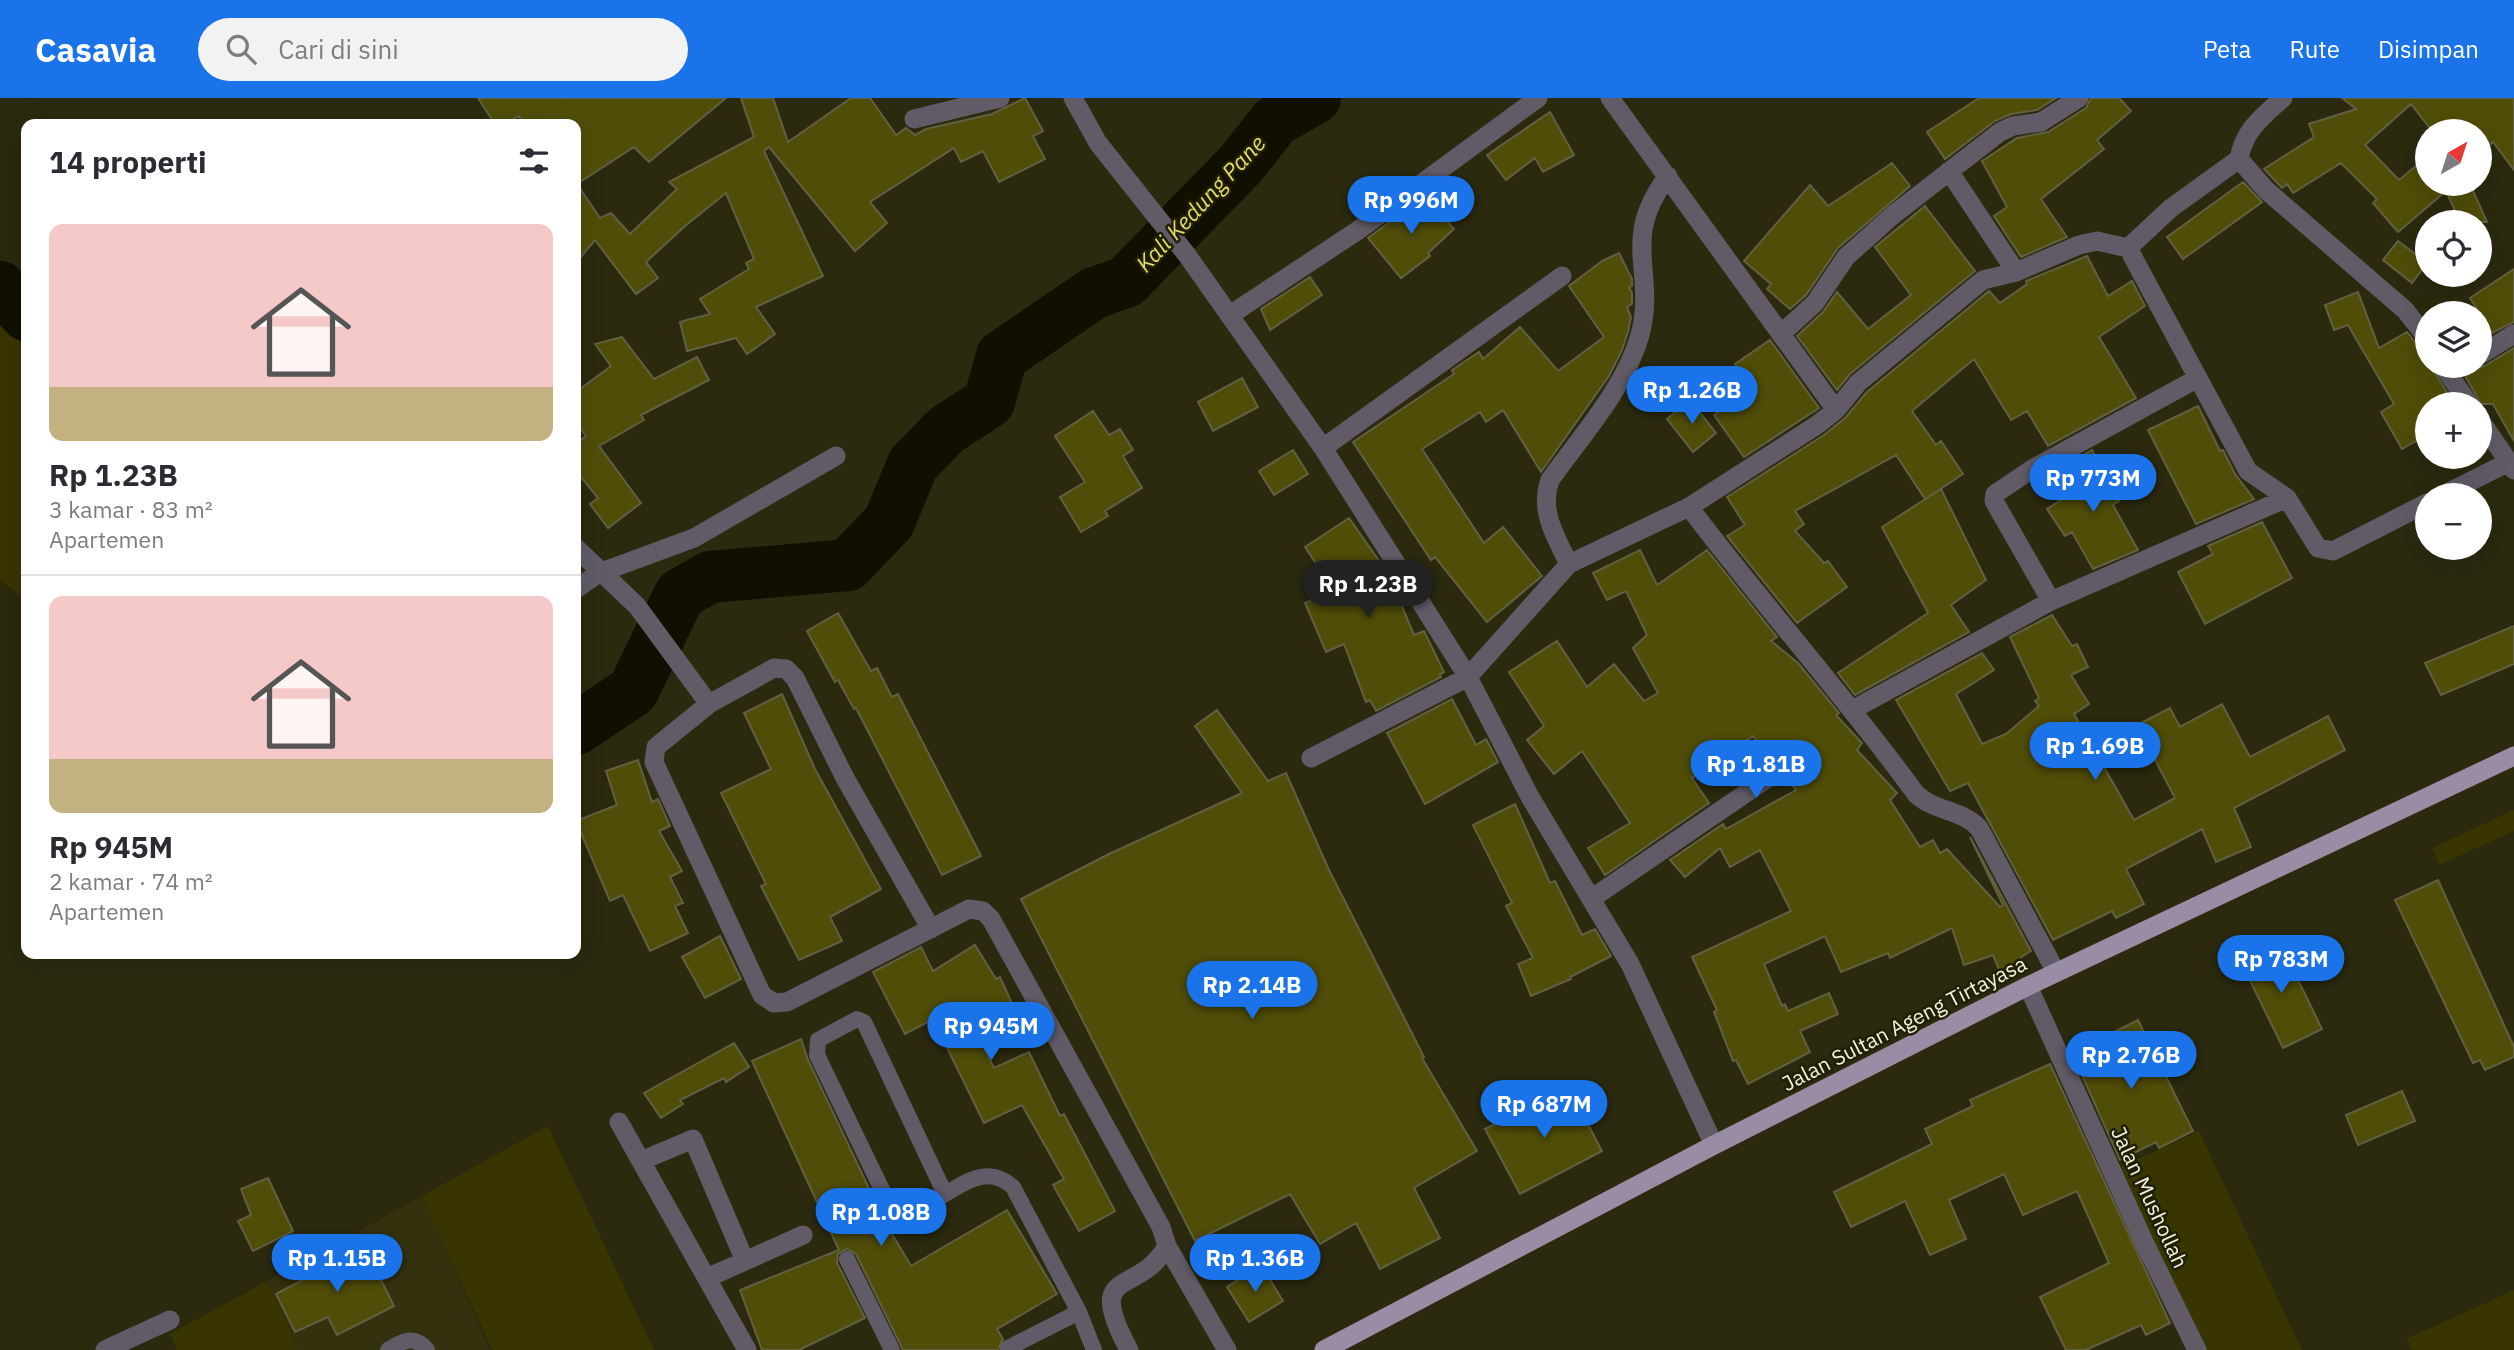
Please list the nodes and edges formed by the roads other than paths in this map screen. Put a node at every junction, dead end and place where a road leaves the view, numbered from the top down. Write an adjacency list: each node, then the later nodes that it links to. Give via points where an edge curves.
1 (1000, 98): 7 (street)
2 (1073, 98): 14 (street, via 1098,143)
3 (1538, 98): 14 (street, via 1357,230)
4 (1610, 98): 10 (street)
5 (2079, 98): 9 (street, via 2041,122 2006,128)
6 (2283, 98): 8 (street, via 2252,125)
7 (914, 119)
8 (2239, 159): 11 (street, via 2171,208); 15 (street, via 2266,190)
9 (1949, 171): 12 (street); 16 (street, via 1846,257 1815,303)
10 (1668, 176): 16 (street); 30 (street, via 1653,196 1641,232 1641,330 1634,354 1545,492 1546,511)
11 (2128, 248): 12 (street, via 2097,241 2079,244); 19 (street)
12 (2016, 272): 20 (street, via 1974,286 1858,383)
13 (1562, 276): 22 (street)
14 (1230, 315): 22 (street)
15 (2415, 323)
16 (1782, 333): 20 (street)
17 (2514, 334): 18 (street)
18 (2492, 348)
19 (2198, 378): 26 (street, via 2248,471); 33 (street, via 1995,494 1994,501)
20 (1836, 410): 27 (street)
21 (2492, 438): 24 (street)
22 (1323, 448): 34 (street)
23 (836, 456): 31 (street, via 694,538)
24 (2511, 466): 25 (street)
25 (2471, 483)
26 (2287, 498): 28 (street, via 2313,542 2324,551 2333,551); 33 (street)
27 (1689, 508): 30 (street); 36 (street)
28 (2415, 509)
29 (581, 553): 31 (street)
30 (1569, 564): 34 (street)
31 (599, 573): 32 (street); 35 (street, via 637,606)
32 (581, 586)
33 (2051, 601): 36 (street)
34 (1468, 677): 38 (street); 40 (street, via 1530,797)
35 (709, 704): 41 (street, via 774,668 786,669); 41 (street, via 656,747 653,762 762,995 774,1003 787,1002)
36 (1854, 709): 42 (street, via 1926,804 1970,819 1979,828)
37 (2514, 756): 42 (main road, Jalan Sultan Ageng Tirtayasa)
38 (1311, 758)
39 (1768, 778): 40 (street)
40 (1591, 899): 45 (street, via 1630,964)
41 (931, 929): 49 (street, via 969,909 983,911 990,919 1161,1227)
42 (2056, 972): 43 (main road, Jalan Sultan Ageng Tirtayasa)
43 (2028, 986): 45 (main road, Jalan Sultan Ageng Tirtayasa); 65 (street, Jalan Mushollah)
44 (619, 1122): 46 (street)
45 (1714, 1145): 64 (main road, Jalan Sultan Ageng Tirtayasa)
46 (641, 1161): 51 (street, via 693,1139); 52 (street)
47 (945, 1194): 47 (lane, via 864,1022 857,1019 818,1040 817,1055 886,1198 896,1210 909,1212); 53 (lane, via 981,1175 1001,1176 1007,1181)
48 (803, 1235): 51 (street)
49 (1167, 1246): 62 (street, via 1161,1258 1117,1287 1110,1303 1112,1319); 63 (street)
50 (847, 1259): 60 (lane)
51 (745, 1261): 52 (street)
52 (707, 1278): 59 (street)
53 (1079, 1312): 55 (lane); 61 (lane)
54 (170, 1320): 56 (street)
55 (1008, 1348)
56 (105, 1350)
57 (388, 1350): 58 (lane, via 410,1339)
58 (427, 1350)
59 (747, 1350)
60 (892, 1350)
61 (1094, 1350)
62 (1129, 1350)
63 (1227, 1350)
64 (1324, 1350)
65 (2197, 1350)

